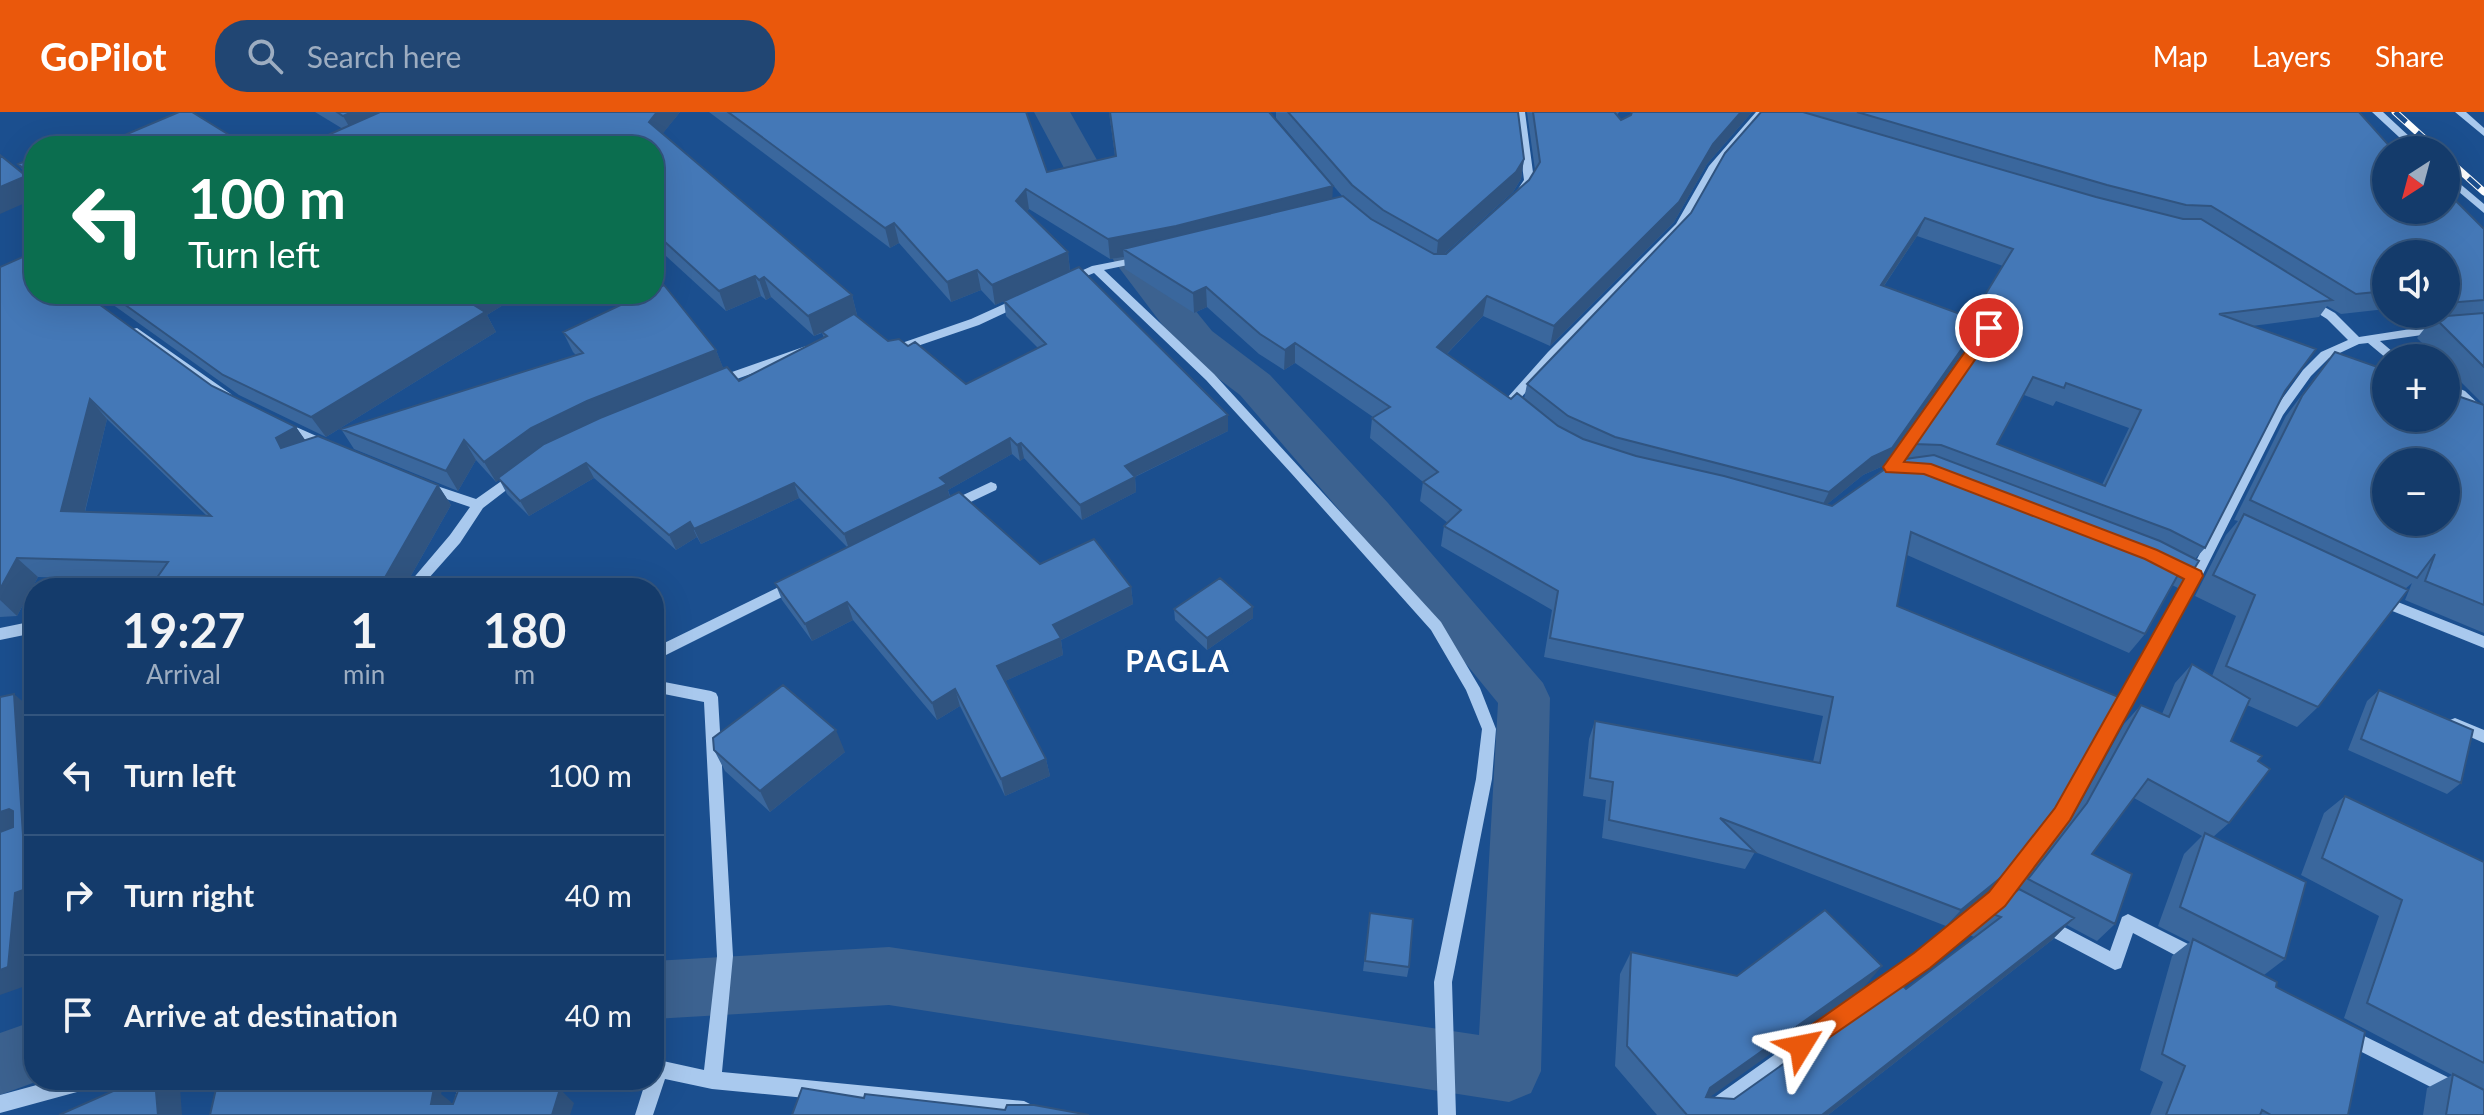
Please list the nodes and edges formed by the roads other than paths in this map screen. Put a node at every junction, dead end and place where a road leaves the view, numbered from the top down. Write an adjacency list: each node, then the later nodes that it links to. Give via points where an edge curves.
1 (1520, 112): 9 (street, via 1529,180)
2 (1762, 112): 5 (street); 28 (street, via 1713,168 1680,226 1511,401)
3 (2377, 112): 7 (street)
4 (2460, 112): 6 (street)
5 (1777, 116)
6 (2484, 133)
7 (2404, 136)
8 (2460, 188): 10 (street)
9 (1507, 207)
10 (2484, 210)
11 (1151, 257): 12 (street)
12 (1096, 268): 13 (street); 57 (street, via 1210,377 1436,626 1473,688 1489,729 1484,779 1443,982)
13 (1060, 284)
14 (1031, 296): 19 (street, via 894,350)
15 (2299, 296): 20 (street)
16 (122, 321): 25 (street)
17 (1989, 328): 30 (street, via 1887,470)
18 (2448, 328): 20 (street)
19 (883, 340)
20 (2363, 340): 22 (street); 46 (street, via 2325,355 2278,413 2228,526 2189,573)
21 (814, 345): 23 (street)
22 (2372, 345)
23 (697, 390)
24 (2460, 394): 26 (street)
25 (245, 407)
26 (2484, 416)
27 (269, 419): 29 (street)
28 (1526, 419)
29 (334, 449)
30 (1910, 466)
31 (527, 468): 34 (street)
32 (419, 484): 34 (street)
33 (991, 487): 35 (street)
34 (478, 505): 36 (street)
35 (935, 515)
36 (421, 578)
37 (808, 578): 42 (street)
38 (2369, 595): 41 (street)
39 (24, 629): 40 (street)
40 (0, 634)
41 (2484, 642)
42 (664, 650)
43 (664, 688): 50 (street, via 711,697 725,956)
44 (2450, 722): 45 (street)
45 (2484, 737)
46 (2010, 906): 47 (street, via 2115,962 2128,922); 60 (street, via 1922,960)
47 (2210, 965)
48 (2336, 1030): 55 (street)
49 (664, 1070): 50 (street)
50 (712, 1080): 56 (street)
51 (51, 1090): 54 (street)
52 (466, 1090): 58 (street)
53 (651, 1090): 59 (street)
54 (0, 1104)
55 (2484, 1105)
56 (1045, 1112)
57 (1447, 1114)
58 (459, 1115)
59 (644, 1115)
60 (1704, 1115)

